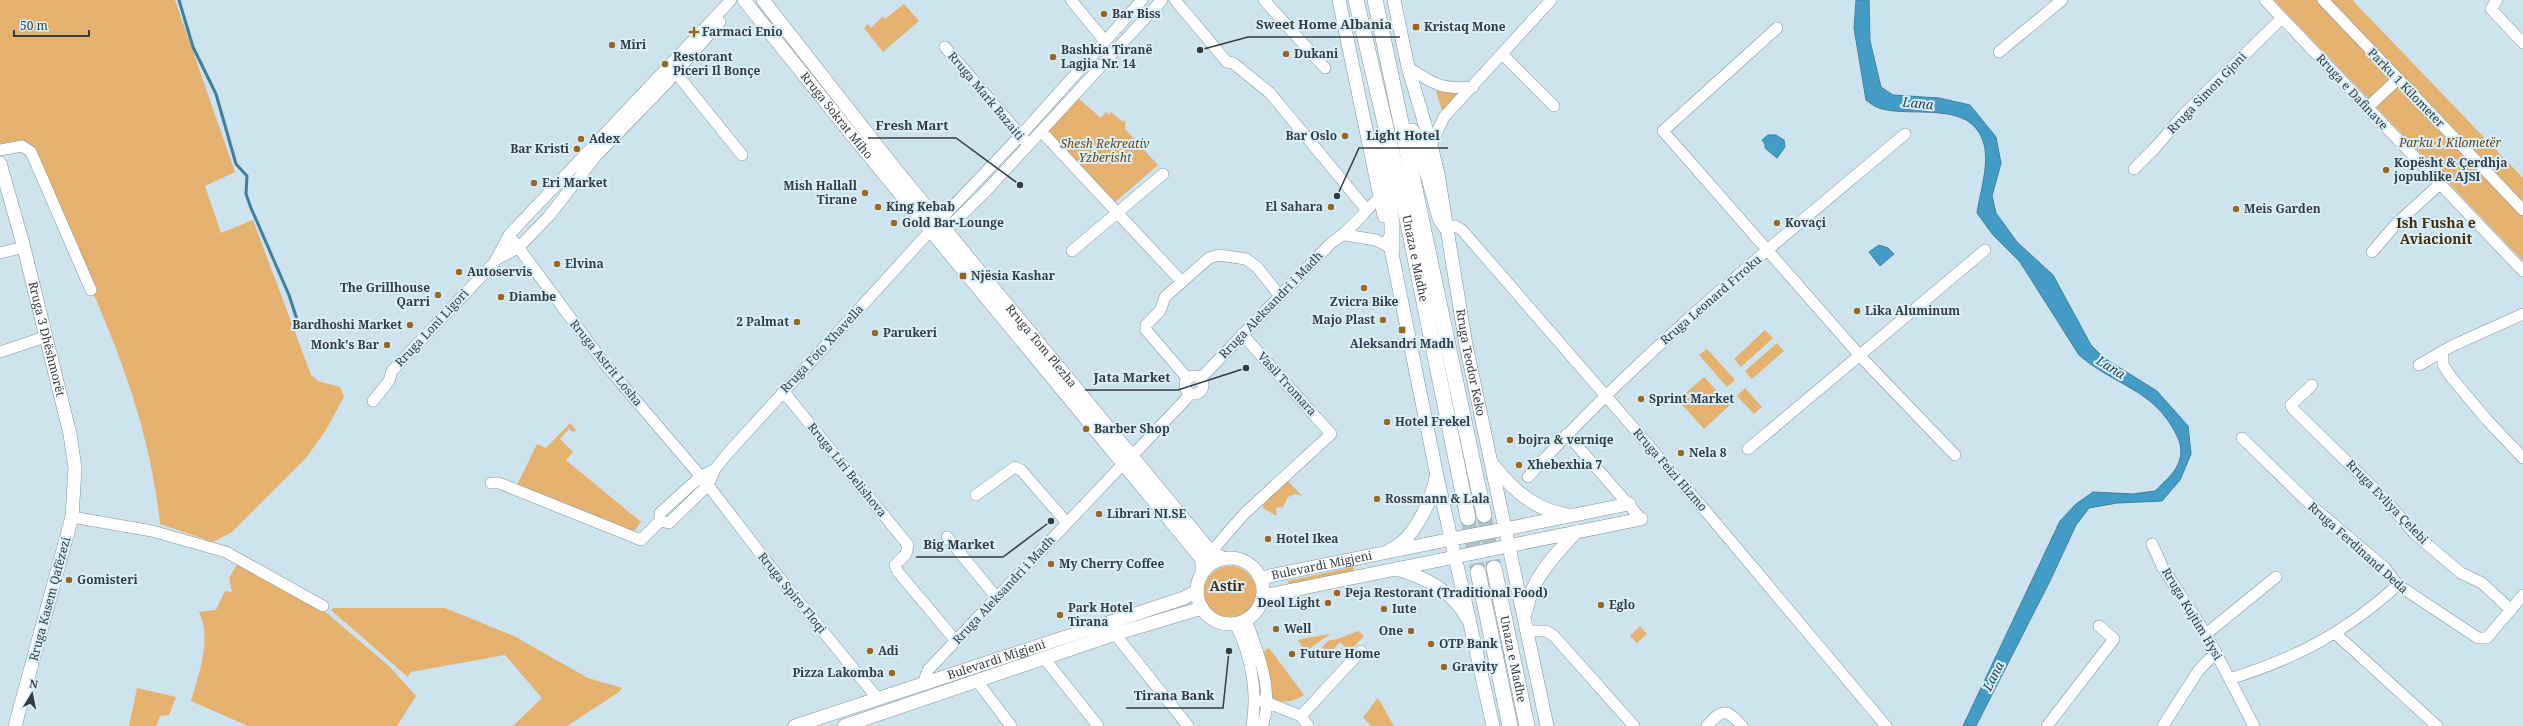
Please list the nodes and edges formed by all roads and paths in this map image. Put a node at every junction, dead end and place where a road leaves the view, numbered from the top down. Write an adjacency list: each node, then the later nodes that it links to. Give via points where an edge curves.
1 (731, 0): 51 (street, Rruga Loni Ligori)
2 (738, 0): 30 (street, Rruga Loni Ligori)
3 (744, 0): 50 (main road, Rruga Sokrat Miho, via 851,134)
4 (764, 0): 50 (main road, Rruga Sokrat Miho, via 896,170)
5 (1070, 0): 21 (street)
6 (1142, 0): 21 (street)
7 (1162, 0): 35 (street)
8 (1175, 0): 46 (street, via 1227,62 1233,63 1270,93)
9 (1264, 0): 29 (street)
10 (1339, 0): 45 (main road)
11 (1356, 0): 24 (highway, Unaza e Madhe)
12 (1375, 0): 22 (highway, Unaza e Madhe)
13 (1394, 0): 28 (main road, Rruga Teodor Keko)
14 (1551, 0): 27 (street)
15 (2062, 0): 26 (street)
16 (2265, 0): 19 (street, Rruga e Dafinave)
17 (2323, 0): 31 (street, Parku 1 Kilometer)
18 (2497, 0): 23 (street, via 2491,9)
19 (2282, 18): 34 (street, Rruga e Dafinave); 42 (street, Rruga Simon Gjoni, via 2185,113)
20 (1777, 28): 56 (street, via 1663,131)
21 (1104, 40): 37 (street)
22 (1382, 43): 49 (highway, via 1392,56 1413,135 1440,218); 95 (highway, Unaza e Madhe, via 1407,143)
23 (2523, 43)
24 (1367, 46): 55 (highway, via 1365,62 1385,172 1392,223); 98 (highway, Unaza e Madhe, via 1404,204)
25 (945, 47): 37 (street, Rruga Mark Bazaiti)
26 (1999, 52)
27 (1502, 54): 32 (street); 33 (street)
28 (1408, 67): 32 (street, via 1436,85 1448,88); 38 (main road, Rruga Teodor Keko)
29 (1325, 68)
30 (676, 73): 40 (street); 54 (street, Rruga Loni Ligori, via 596,156 553,212)
31 (2398, 79): 34 (street); 47 (street, Parku 1 Kilometer)
32 (1473, 87): 38 (street, via 1444,117)
33 (1554, 106)
34 (2367, 108): 44 (street, Rruga e Dafinave)
35 (1041, 131): 37 (street); 48 (street)
36 (1905, 134): 56 (street, Rruga Leonard Frroku)
37 (1024, 140): 50 (street, Rruga Foto Xhavella, via 986,191)
38 (1432, 144): 49 (main road, Rruga Teodor Keko)
39 (0, 150): 64 (street, via 22,146 31,152)
40 (742, 155)
41 (0, 163): 53 (main road, Rruga 3 Dhëshmorët)
42 (2134, 169)
43 (1163, 174): 48 (street)
44 (2440, 184): 60 (street, via 2396,224); 62 (street, Rruga e Dafinave)
45 (1380, 197): 46 (street, Rruga Aleksandri i Madh); 55 (main road)
46 (1366, 209): 52 (street, Rruga Aleksandri i Madh)
47 (2523, 210)
48 (1117, 212): 58 (street); 63 (street)
49 (1445, 226): 77 (street, Rruga Feizi Hizmo, via 1454,226 1462,230); 86 (main road, Rruga Teodor Keko, via 1466,345)
50 (939, 230): 76 (street, Rruga Foto Xhavella); 85 (main road, Rruga Tom Plezha)
51 (509, 235): 54 (street, Rruga Astrit Losha); 61 (street, Rruga Loni Ligori)
52 (1345, 235): 55 (street, via 1376,240); 65 (street, Rruga Aleksandri i Madh, via 1331,243)
53 (24, 247): 59 (street); 68 (main road, Rruga 3 Dhëshmorët)
54 (518, 248): 61 (street, Rruga Loni Ligori); 89 (street, Rruga Astrit Losha, via 604,363)
55 (1392, 249): 88 (main road)
56 (1767, 250): 71 (street); 77 (street, Rruga Leonard Frroku)
57 (1985, 250): 71 (street)
58 (1072, 251)
59 (0, 252)
60 (2372, 252)
61 (497, 259): 79 (street, Rruga Loni Ligori, via 392,371 389,381)
62 (2523, 271)
63 (1182, 282): 65 (street, via 1209,258 1219,255 1237,256 1257,267); 73 (street, via 1162,300 1160,311 1146,324 1146,330)
64 (91, 290)
65 (1280, 296): 67 (street, Rruga Aleksandri i Madh)
66 (2523, 314): 69 (street)
67 (1242, 334): 74 (street, Rruga Aleksandri i Madh); 108 (street, Vasil Tromara, via 1332,434 1244,514)
68 (45, 337): 70 (street); 97 (main road, Rruga 3 Dhëshmorët, via 71,436 75,468)
69 (2443, 351): 72 (street); 84 (street, via 2443,365 2451,377)
70 (0, 352)
71 (1861, 357): 82 (street); 83 (street)
72 (2419, 364)
73 (1188, 379): 74 (street); 74 (street, via 1187,389 1196,394 1203,386)
74 (1200, 379)
75 (2312, 385): 125 (street, Rruga Evliya Çelebi, via 2291,405 2293,409 2383,497 2415,534 2461,573 2482,582)
76 (783, 391): 87 (street, Rruga Foto Xhavella); 133 (street, Rruga Liri Belishova, via 908,545 909,550 895,565 898,572)
77 (1604, 396): 80 (street, Rruga Leonard Frroku); 159 (street, Rruga Feizi Hizmo, via 1709,515)
78 (1187, 398): 85 (street, Rruga Aleksandri i Madh)
79 (373, 401)
80 (1567, 434): 90 (street, Rruga Leonard Frroku); 94 (street)
81 (2242, 438): 118 (street, Rruga Ferdinand Deda, via 2313,507 2385,568)
82 (1748, 449)
83 (1954, 455)
84 (2523, 458)
85 (1128, 460): 101 (street, Rruga Aleksandri i Madh); 108 (main road, Rruga Tom Plezha); 115 (main road, Rruga Tom Plezha, via 1202,559)
86 (1493, 465): 96 (main road, via 1513,488 1536,505 1550,512); 102 (main road, Rruga Teodor Keko)
87 (715, 469): 89 (street); 92 (street)
88 (1437, 476): 105 (main road); 109 (main road, via 1429,503 1417,522 1393,549)
89 (700, 477): 92 (street, Rruga Astrit Losha); 100 (street, via 660,513)
90 (1528, 477)
91 (491, 483): 100 (street, via 500,483 641,540)
92 (708, 485): 100 (street, via 669,523); 140 (street, Rruga Spiro Floqi)
93 (976, 495): 101 (street, via 1015,467 1021,470)
94 (1629, 504): 96 (main road, Bulevardi Migjeni); 99 (street)
95 (1484, 515)
96 (1572, 515): 102 (main road, Bulevardi Migjeni)
97 (72, 517): 123 (street, via 152,530 226,552); 143 (main road, Rruga Kasem Qafëzezi)
98 (1468, 518)
99 (1641, 519): 103 (main road, Bulevardi Migjeni)
100 (660, 522)
101 (1066, 523): 122 (street, Rruga Aleksandri i Madh)
102 (1503, 529): 105 (main road, Bulevardi Migjeni, bridge); 107 (main road, Rruga Teodor Keko)
103 (1576, 532): 107 (main road, Bulevardi Migjeni); 127 (main road, via 1549,562 1535,584 1529,596)
104 (947, 538): 122 (street)
105 (1454, 539): 109 (main road, Bulevardi Migjeni); 110 (main road)
106 (2152, 544): 131 (street, Rruga Kujtim Hysi, via 2163,568)
107 (1506, 546): 110 (main road, Bulevardi Migjeni, bridge); 127 (main road, Rruga Teodor Keko)
108 (1212, 552): 111 (main road, Rruga Tom Plezha)
109 (1383, 553): 117 (main road, Bulevardi Migjeni)
110 (1457, 556): 113 (main road, Bulevardi Migjeni); 129 (main road)
111 (1224, 559): 115 (main road, via 1211,565); 117 (main road, Bulevardi Migjeni, via 1245,561)
112 (1494, 568): 154 (highway, Unaza e Madhe)
113 (1394, 569): 121 (main road, Bulevardi Migjeni); 129 (main road, via 1420,577 1440,589 1463,610)
114 (1478, 572): 153 (highway, Unaza e Madhe)
115 (1202, 574): 119 (main road)
116 (2276, 577): 131 (street)
117 (1260, 578): 121 (main road, Bulevardi Migjeni)
118 (2398, 585): 125 (street, Rruga Ferdinand Deda, via 2478,638 2487,638); 132 (street)
119 (1197, 591): 124 (main road); 139 (main road, Bulevardi Migjeni, via 1184,598)
120 (2523, 595): 125 (street)
121 (1263, 596): 126 (main road, Bulevardi Migjeni, via 1260,606)
122 (997, 598): 133 (street, Rruga Aleksandri i Madh)
123 (323, 606)
124 (1202, 608): 126 (main road, via 1214,620 1225,623); 130 (main road, Bulevardi Migjeni)
125 (2511, 610)
126 (1240, 622): 141 (street)
127 (1526, 626): 155 (main road, Rruga Teodor Keko); 156 (street, via 1546,631 1554,636)
128 (2099, 626): 160 (street, via 2114,639)
129 (1471, 627): 152 (main road)
130 (1115, 634): 136 (main road, Bulevardi Migjeni); 148 (street)
131 (2206, 634): 135 (street, Rruga Kujtim Hysi)
132 (2336, 634): 137 (street, via 2271,665); 163 (street)
133 (956, 641): 139 (street, Rruga Aleksandri i Madh, via 928,670)
134 (1361, 650): 142 (street)
135 (2216, 652): 137 (street, Rruga Kujtim Hysi); 161 (street, via 2198,671)
136 (1044, 658): 138 (main road, Bulevardi Migjeni); 147 (street)
137 (2230, 679): 162 (street, Rruga Kujtim Hysi)
138 (977, 681): 145 (main road, Bulevardi Migjeni); 146 (street)
139 (923, 684): 140 (main road, Bulevardi Migjeni)
140 (878, 699): 144 (main road, Bulevardi Migjeni)
141 (1261, 702): 142 (street); 149 (street); 150 (street)
142 (1300, 716): 151 (street)
143 (15, 726)
144 (795, 726)
145 (844, 726)
146 (1011, 726)
147 (1098, 726)
148 (1188, 726)
149 (1252, 726)
150 (1262, 726)
151 (1308, 726)
152 (1493, 726)
153 (1510, 726)
154 (1527, 726)
155 (1547, 726)
156 (1634, 726)
157 (1706, 726): 158 (street, via 1723,712 1732,714)
158 (1742, 726)
159 (1886, 726)
160 (2047, 726)
161 (2163, 726)
162 (2254, 726)
163 (2437, 726)

